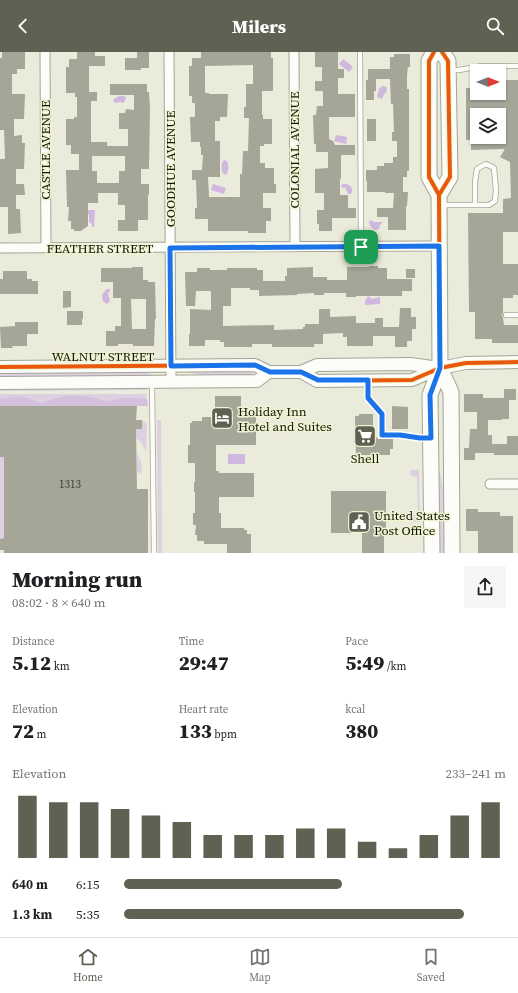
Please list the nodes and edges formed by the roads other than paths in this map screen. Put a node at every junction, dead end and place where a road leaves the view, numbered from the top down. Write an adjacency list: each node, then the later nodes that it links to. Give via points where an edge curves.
1 (45, 52): 15 (street, CASTLE AVENUE)
2 (169, 52): 16 (street, GOODHUE AVENUE)
3 (294, 52): 12 (street, COLONIAL AVENUE)
4 (360, 52): 13 (lane)
5 (434, 52): 9 (main road, via 429,61 429,177)
6 (442, 52): 8 (main road, via 448,61)
7 (518, 66): 8 (lane, via 482,66)
8 (448, 70): 9 (main road, via 450,177)
9 (439, 200): 10 (lane); 11 (main road)
10 (475, 205): 10 (lane, via 489,205 495,201 494,168 486,164 477,169)
11 (439, 246): 13 (street, FEATHER STREET); 22 (main road)
12 (295, 247): 13 (street, FEATHER STREET); 16 (street, FEATHER STREET)
13 (361, 247)
14 (0, 248): 15 (street, FEATHER STREET)
15 (46, 248): 16 (street, FEATHER STREET)
16 (170, 248): 20 (street, GOODHUE AVENUE)
17 (506, 314): 18 (lane)
18 (518, 314)
19 (518, 362): 22 (street, via 466,363)
20 (171, 366): 21 (street, WALNUT STREET); 23 (street, WALNUT STREET, via 255,365); 27 (street, GOODHUE AVENUE)
21 (0, 367)
22 (440, 368): 24 (street, WALNUT STREET, via 411,364 317,365); 25 (street, WALNUT STREET, via 412,380); 29 (main road, via 430,395); 34 (main road, via 451,392)
23 (270, 372): 24 (street, WALNUT STREET); 27 (street, WALNUT STREET, via 257,381)
24 (301, 372): 25 (street, WALNUT STREET, via 318,380)
25 (368, 380): 29 (lane, via 368,398 382,414 382,435)
26 (152, 382): 27 (street, WALNUT STREET); 28 (street, WALNUT STREET); 32 (lane)
27 (171, 382)
28 (0, 383)
29 (431, 438): 33 (main road)
30 (490, 484): 31 (street)
31 (518, 484)
32 (154, 553)
33 (432, 553)
34 (452, 553)

